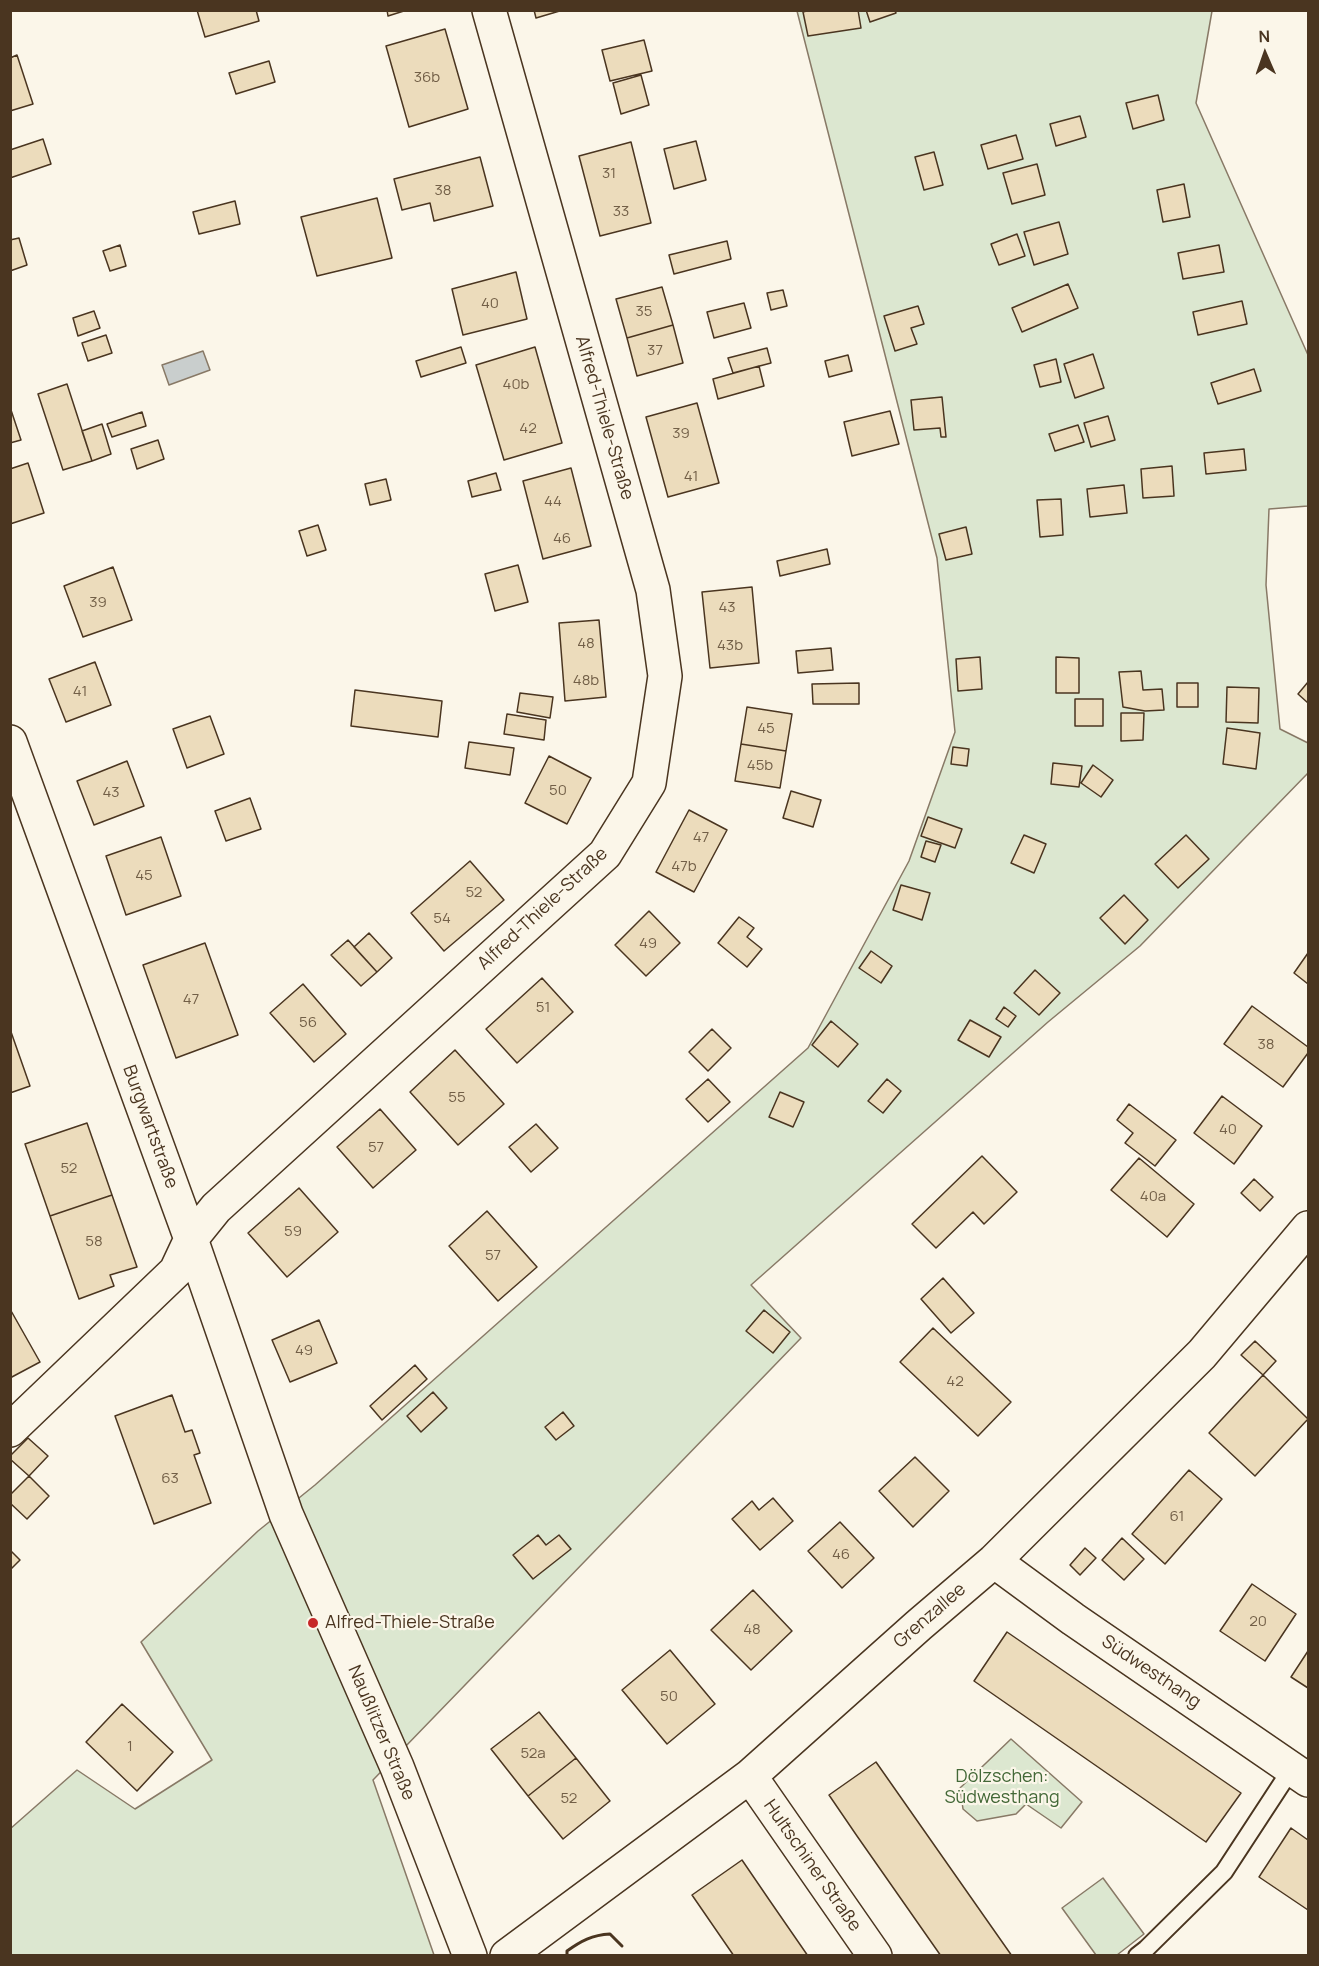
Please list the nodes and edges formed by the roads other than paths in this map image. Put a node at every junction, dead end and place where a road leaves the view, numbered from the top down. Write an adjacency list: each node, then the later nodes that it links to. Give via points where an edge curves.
1 (489, 10): 4 (street, Alfred-Thiele-Straße, via 653,590 665,676 648,783 605,854 216,1208)
2 (10, 742): 4 (street, Burgwartstraße)
3 (1308, 1228): 7 (street, Grenzallee, via 1202,1354)
4 (190, 1239): 5 (street, Alfred-Thiele-Straße, via 176,1271); 6 (street, Burgwartstraße)
5 (10, 1430)
6 (286, 1514): 10 (street, Naußlitzer Straße, via 397,1767)
7 (994, 1561): 8 (street, Südwesthang); 9 (street, Grenzallee)
8 (1300, 1774): 13 (lane, via 1224,1872)
9 (750, 1776): 11 (street, Grenzallee); 12 (street, Hultschiner Straße)
10 (470, 1956)
11 (507, 1956)
12 (875, 1956)
13 (1137, 1956)

